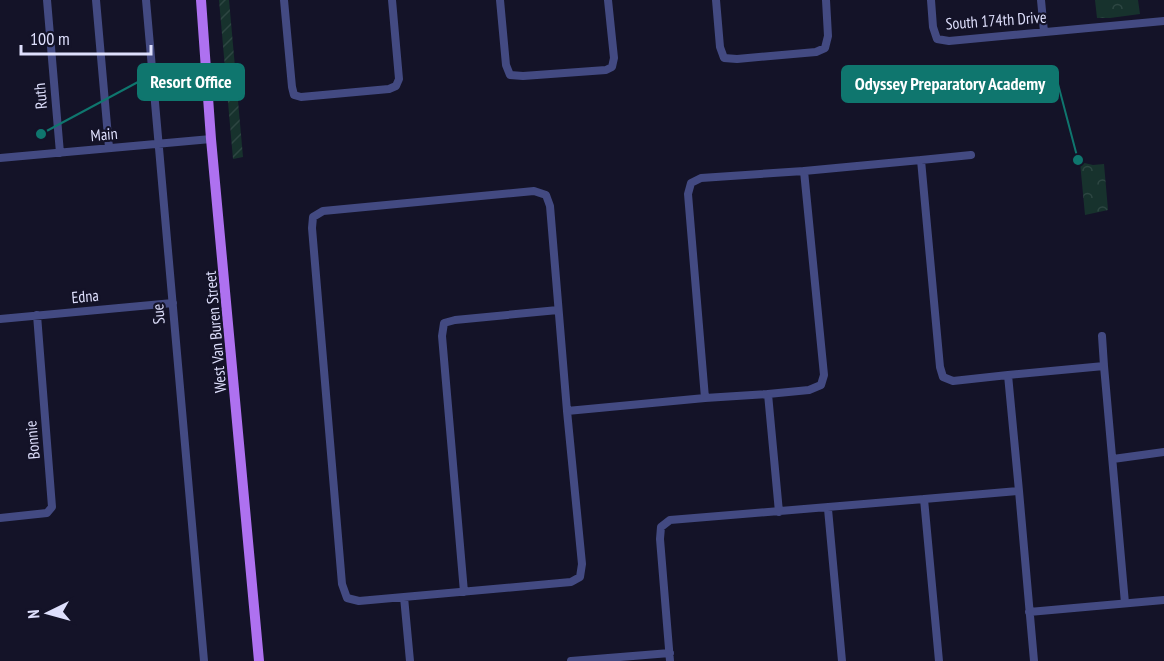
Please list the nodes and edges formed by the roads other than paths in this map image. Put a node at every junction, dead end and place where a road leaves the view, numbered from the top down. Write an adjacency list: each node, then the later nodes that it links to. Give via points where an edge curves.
1 (47, 0): 18 (street, Ruth)
2 (96, 0): 17 (street)
3 (146, 0): 16 (street, Sue)
4 (201, 0): 15 (main road, West Van Buren Street)
5 (284, 0): 6 (street, via 294,95 301,97 396,86 399,79)
6 (392, 0)
7 (500, 0): 8 (street, via 506,65 510,75 523,76 612,67)
8 (608, 0)
9 (716, 0): 10 (street, via 720,47 724,58 737,59 825,48)
10 (826, 0)
11 (931, 0): 14 (street, South 174th Drive, via 937,39)
12 (1041, 0): 14 (street)
13 (1164, 21): 14 (street, South 174th Drive)
14 (1044, 32)
15 (211, 139): 16 (street, Main); 49 (main road, West Van Buren Street)
16 (159, 144): 17 (street, Main); 23 (street, Sue)
17 (109, 148): 18 (street, Main)
18 (60, 153): 20 (street, Main)
19 (971, 155): 21 (street)
20 (0, 158)
21 (921, 160): 22 (street); 29 (street, via 943,377 953,381)
22 (804, 171): 30 (street, via 824,375 821,385 809,390); 31 (street, via 701,178 691,183 688,194)
23 (172, 303): 25 (street, Edna); 48 (street, Sue)
24 (558, 310): 32 (street); 41 (street, via 444,322 442,336); 42 (street, via 546,195 534,191 323,211 314,217 342,584 347,598 353,600)
25 (37, 315): 26 (street, Edna); 40 (street, Bonnie, via 52,507 47,513)
26 (0, 319)
27 (1102, 336): 28 (street)
28 (1104, 366): 29 (street); 34 (street)
29 (1008, 375): 35 (street)
30 (768, 393): 31 (street); 39 (street)
31 (705, 398): 32 (street)
32 (567, 411): 41 (street, via 582,564 580,578)
33 (1164, 452): 34 (street)
34 (1113, 459): 44 (street)
35 (1018, 491): 36 (street); 45 (street)
36 (924, 499): 37 (street); 53 (street)
37 (828, 508): 39 (street); 52 (street)
38 (0, 511): 40 (street)
39 (779, 512): 46 (street, via 670,520 661,527)
40 (0, 518)
41 (464, 592): 42 (street)
42 (404, 597): 50 (street)
43 (1164, 600): 44 (street)
44 (1125, 603): 45 (street)
45 (1029, 612): 54 (street)
46 (670, 657): 51 (street)
47 (196, 661): 48 (street)
48 (204, 661)
49 (259, 661)
50 (410, 661)
51 (571, 661)
52 (842, 661)
53 (939, 661)
54 (1034, 661)

